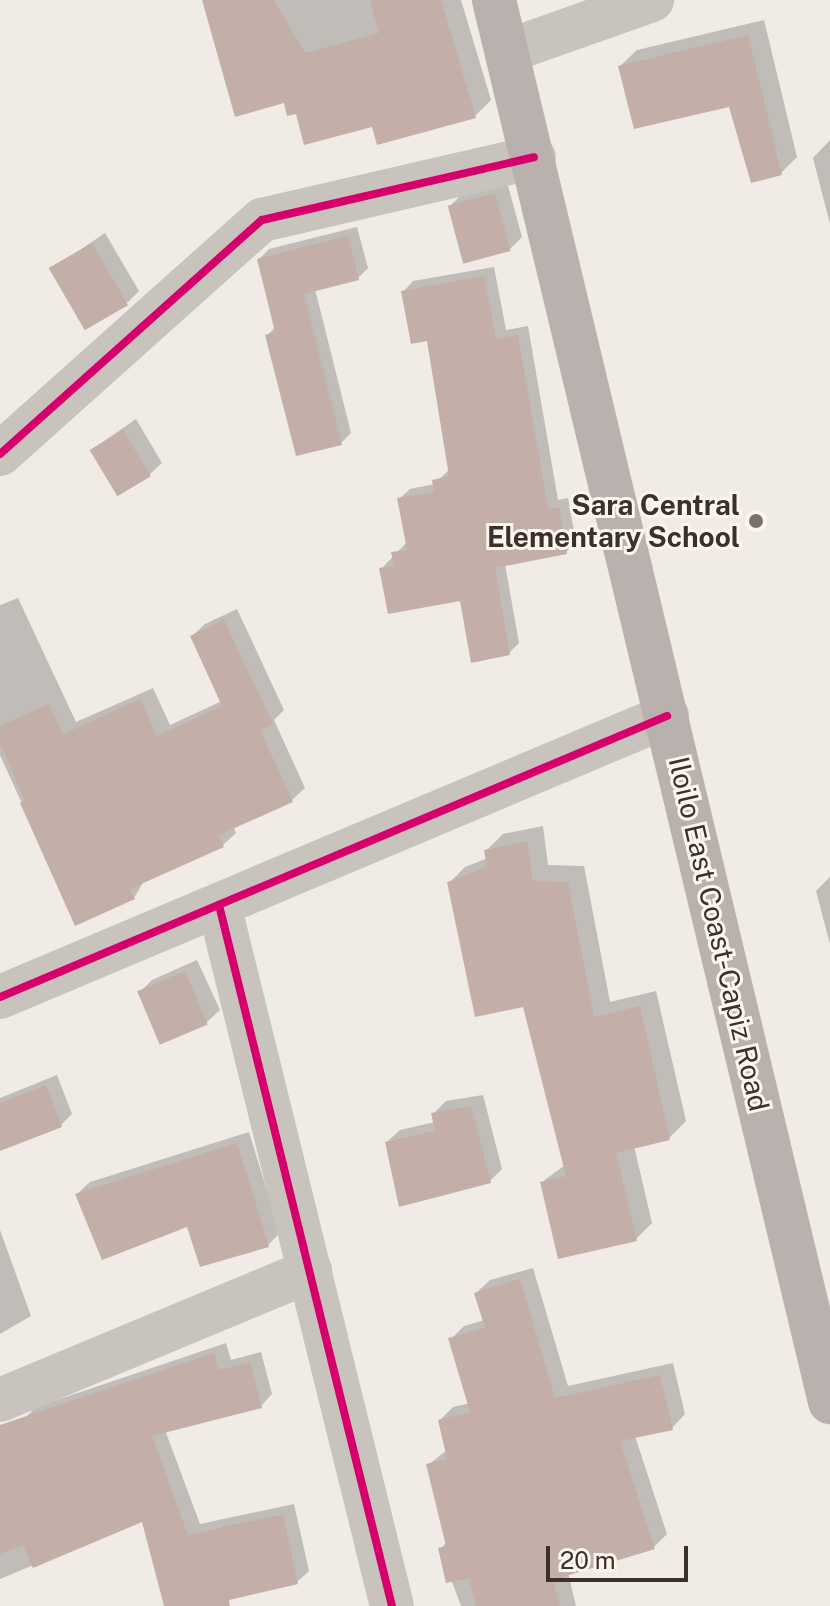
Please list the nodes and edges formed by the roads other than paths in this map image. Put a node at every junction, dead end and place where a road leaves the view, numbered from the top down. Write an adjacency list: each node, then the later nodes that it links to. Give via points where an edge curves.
1 (494, 0): 3 (main road, Iloilo East Coast-Capiz Road)
2 (652, 0): 3 (street)
3 (508, 51): 4 (main road, Iloilo East Coast-Capiz Road)
4 (534, 157): 5 (street, via 262,220); 6 (main road, Iloilo East Coast-Capiz Road)
5 (0, 454)
6 (667, 716): 7 (street); 11 (main road, Iloilo East Coast-Capiz Road)
7 (219, 905): 8 (street); 9 (street)
8 (0, 997)
9 (310, 1271): 10 (street); 12 (street)
10 (0, 1400)
11 (830, 1402)
12 (392, 1606)

